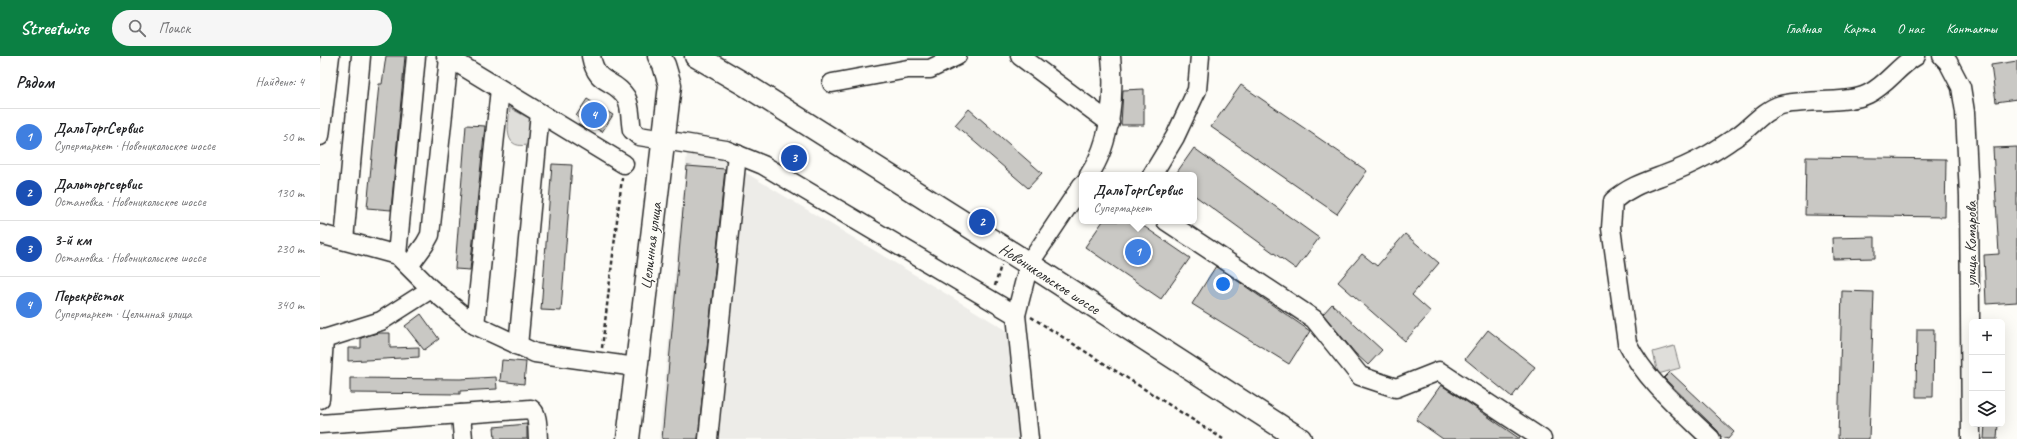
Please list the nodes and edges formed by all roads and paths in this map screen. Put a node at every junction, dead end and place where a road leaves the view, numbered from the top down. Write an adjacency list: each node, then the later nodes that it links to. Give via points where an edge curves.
1 (330, 56): 18 (street)
2 (361, 56): 27 (street)
3 (416, 56): 28 (street)
4 (591, 56): 19 (street, via 594,69 602,79 620,90 627,98 632,130 639,136)
5 (659, 56): 19 (main road, Целинная улица, via 670,85)
6 (696, 56): 29 (main road, Новоникольское шоссе)
7 (957, 56): 14 (street, via 930,69 908,68)
8 (1020, 56): 17 (street)
9 (1111, 56): 17 (street, via 1113,73)
10 (1200, 56): 23 (street, via 1197,90 1175,137)
11 (1916, 56): 48 (street, via 1868,94 1779,106 1705,156 1666,175 1636,185 1613,201 1611,228 1627,343 1636,360 1660,389)
12 (1942, 56): 49 (street, улица Комарова, via 1961,87 1965,112 1969,196)
13 (447, 57): 15 (street); 28 (street, via 430,235 425,244)
14 (832, 83)
15 (500, 89): 16 (street); 32 (street)
16 (540, 113): 21 (street); 34 (street)
17 (1110, 123): 22 (street)
18 (320, 136)
19 (663, 141): 20 (street, via 700,145); 36 (main road, Целинная улица)
20 (737, 154): 31 (street, via 763,165); 43 (street)
21 (624, 164): 35 (path)
22 (1092, 172)
23 (1154, 172)
24 (1079, 192): 29 (street)
25 (1171, 224): 47 (street, via 1314,319 1360,376 1396,388 1439,372)
26 (320, 234): 27 (street)
27 (344, 240): 28 (street)
28 (403, 261): 30 (street)
29 (1030, 264): 31 (street); 46 (main road, Новоникольское шоссе)
30 (431, 288): 32 (street); 33 (street, via 381,321)
31 (1017, 311): 44 (street); 45 (path)
32 (475, 325): 34 (street)
33 (322, 339): 37 (street)
34 (518, 346): 35 (street, via 535,353)
35 (601, 362): 36 (street)
36 (636, 367): 42 (main road, Целинная улица)
37 (320, 399)
38 (461, 414): 39 (street); 40 (street); 41 (street, via 531,409 536,416)
39 (320, 424)
40 (462, 439)
41 (538, 439)
42 (628, 439)
43 (708, 439)
44 (1029, 439)
45 (1223, 439)
46 (1300, 439)
47 (1542, 439)
48 (1711, 439)
49 (1971, 439)

